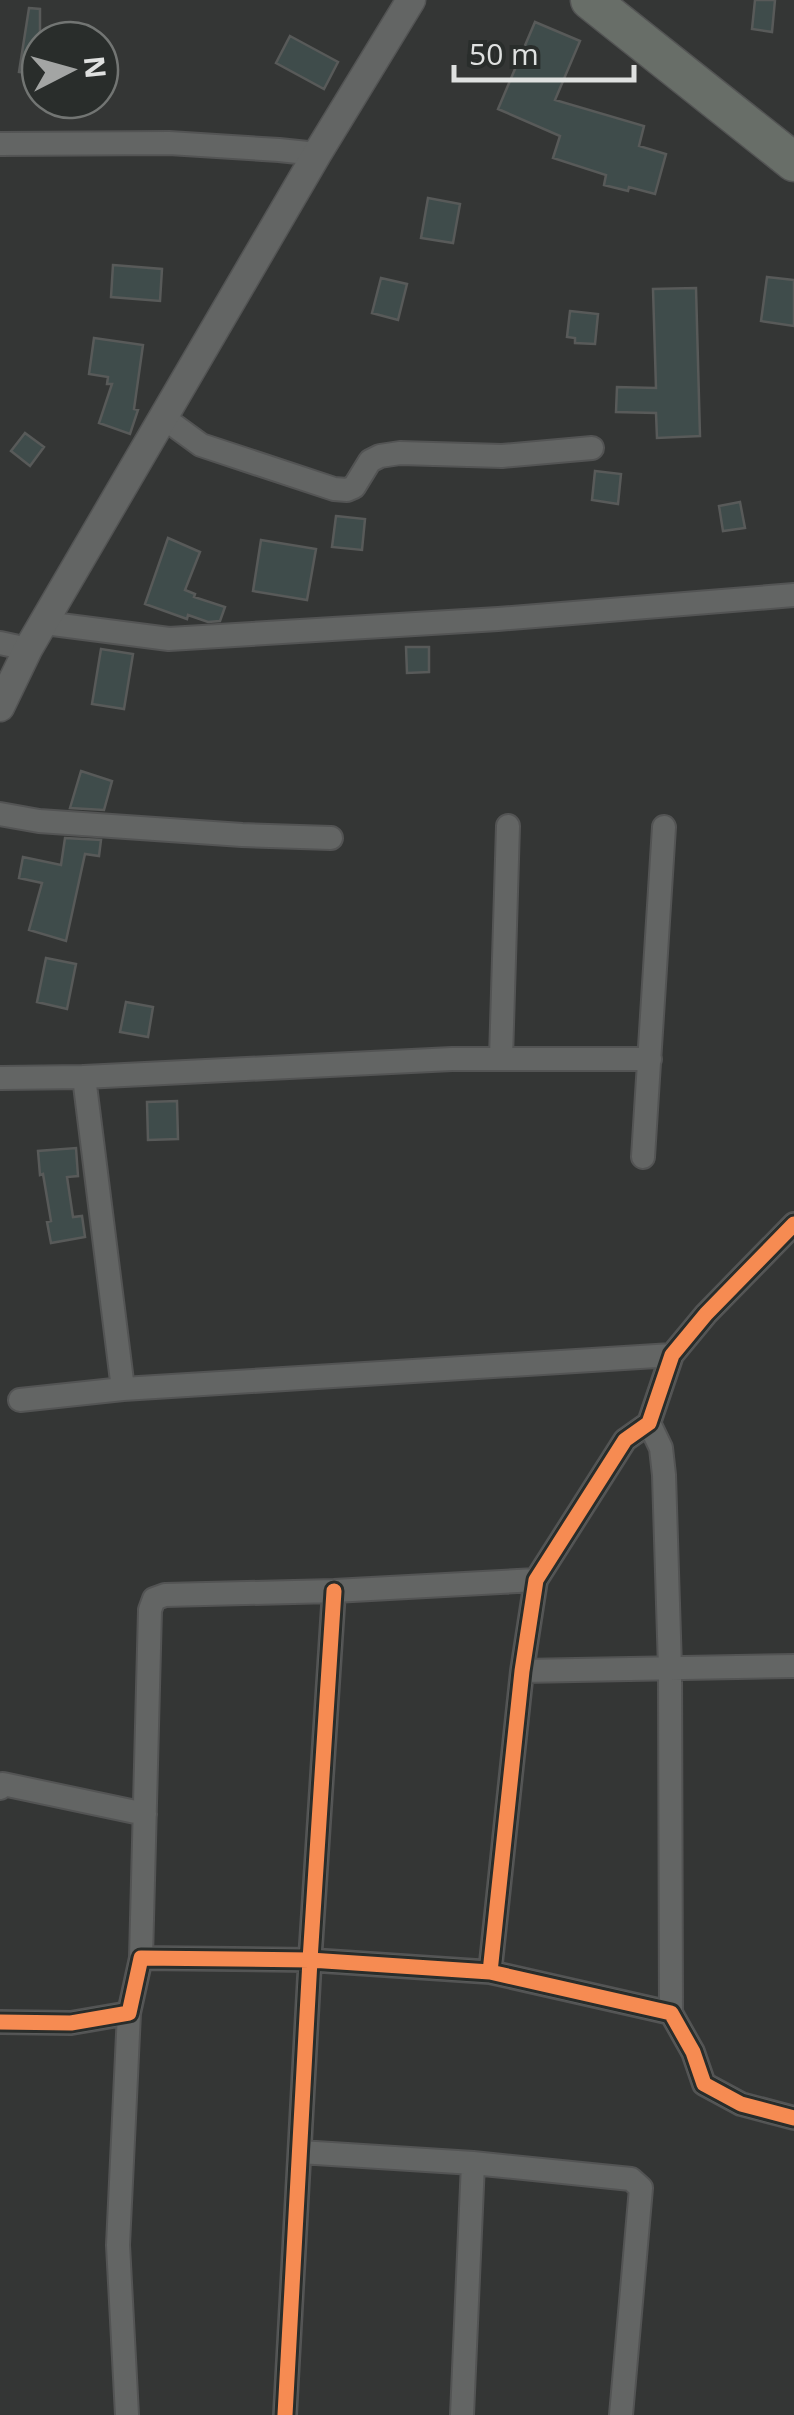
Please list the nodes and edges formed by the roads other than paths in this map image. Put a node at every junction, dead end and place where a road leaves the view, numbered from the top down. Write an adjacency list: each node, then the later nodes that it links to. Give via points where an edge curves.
1 (411, 0): 4 (street)
2 (590, 0): 5 (highway)
3 (0, 144): 4 (street, via 169,143)
4 (317, 154): 6 (street)
5 (794, 162)
6 (164, 418): 7 (street, via 201,445 348,490 380,456); 9 (street)
7 (592, 448)
8 (794, 595): 9 (street, via 169,639)
9 (44, 623): 11 (street)
10 (0, 643): 11 (street)
11 (28, 650): 12 (street)
12 (0, 707)
13 (0, 814): 16 (street)
14 (508, 826): 17 (street)
15 (664, 828): 18 (street)
16 (331, 838)
17 (501, 1058): 18 (street); 20 (street)
18 (650, 1059): 21 (street)
19 (0, 1078): 20 (street)
20 (84, 1078): 24 (street)
21 (642, 1157)
22 (794, 1224): 23 (street)
23 (672, 1355): 24 (street); 26 (street)
24 (123, 1389): 25 (street)
25 (20, 1400)
26 (649, 1423): 27 (street, via 626,1440); 30 (street, via 664,1475)
27 (536, 1580): 28 (street); 31 (street)
28 (334, 1591): 33 (street, via 154,1600); 35 (street)
29 (794, 1666): 30 (street)
30 (670, 1668): 31 (street); 38 (street)
31 (522, 1672): 36 (street)
32 (0, 1788): 33 (street)
33 (145, 1814): 34 (street)
34 (141, 1958): 35 (street); 37 (street)
35 (310, 1960): 36 (street); 41 (street)
36 (490, 1972): 38 (street)
37 (129, 2013): 39 (street, via 72,2023); 43 (street, via 118,2245)
38 (671, 2013): 40 (street, via 704,2084 741,2104)
39 (0, 2022)
40 (794, 2118)
41 (300, 2152): 42 (street); 44 (street)
42 (473, 2163): 45 (street); 46 (street, via 631,2179 641,2188)
43 (126, 2415)
44 (285, 2415)
45 (462, 2415)
46 (621, 2415)

